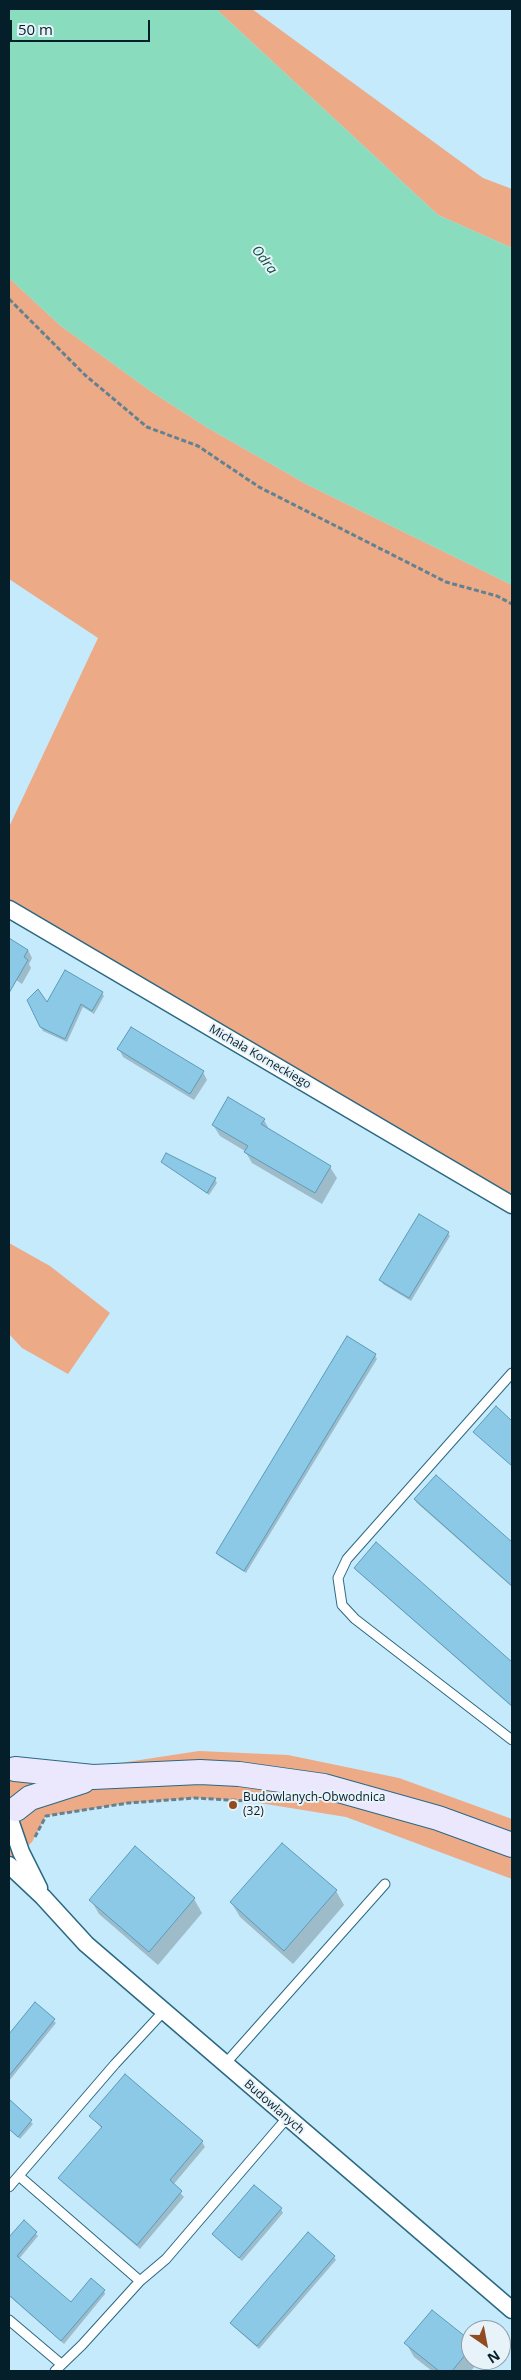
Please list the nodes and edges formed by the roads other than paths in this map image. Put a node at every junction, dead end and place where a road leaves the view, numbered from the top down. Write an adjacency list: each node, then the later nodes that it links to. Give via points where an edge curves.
1 (9, 908): 2 (street, Michała Korneckiego)
2 (512, 1205)
3 (512, 1373): 4 (lane, via 347,1560 338,1578 342,1605 355,1619)
4 (512, 1740)
5 (12, 1764): 6 (main road); 7 (main road, via 20,1783 20,1797)
6 (93, 1777): 7 (main road, via 30,1798); 8 (main road, via 200,1772 324,1786 438,1818)
7 (12, 1817): 11 (street, Budowlanych, via 21,1852)
8 (512, 1845)
9 (9, 1865): 11 (street, Budowlanych)
10 (385, 1884): 13 (lane)
11 (43, 1897): 12 (street, Budowlanych, via 86,1944)
12 (164, 2012): 13 (street, Budowlanych); 15 (lane)
13 (225, 2064): 14 (street, Budowlanych)
14 (287, 2118): 17 (lane, via 166,2259); 18 (street, Budowlanych)
15 (19, 2176): 16 (lane); 17 (lane)
16 (9, 2188)
17 (140, 2281): 20 (lane)
18 (512, 2310)
19 (9, 2320): 20 (lane)
20 (58, 2368)

